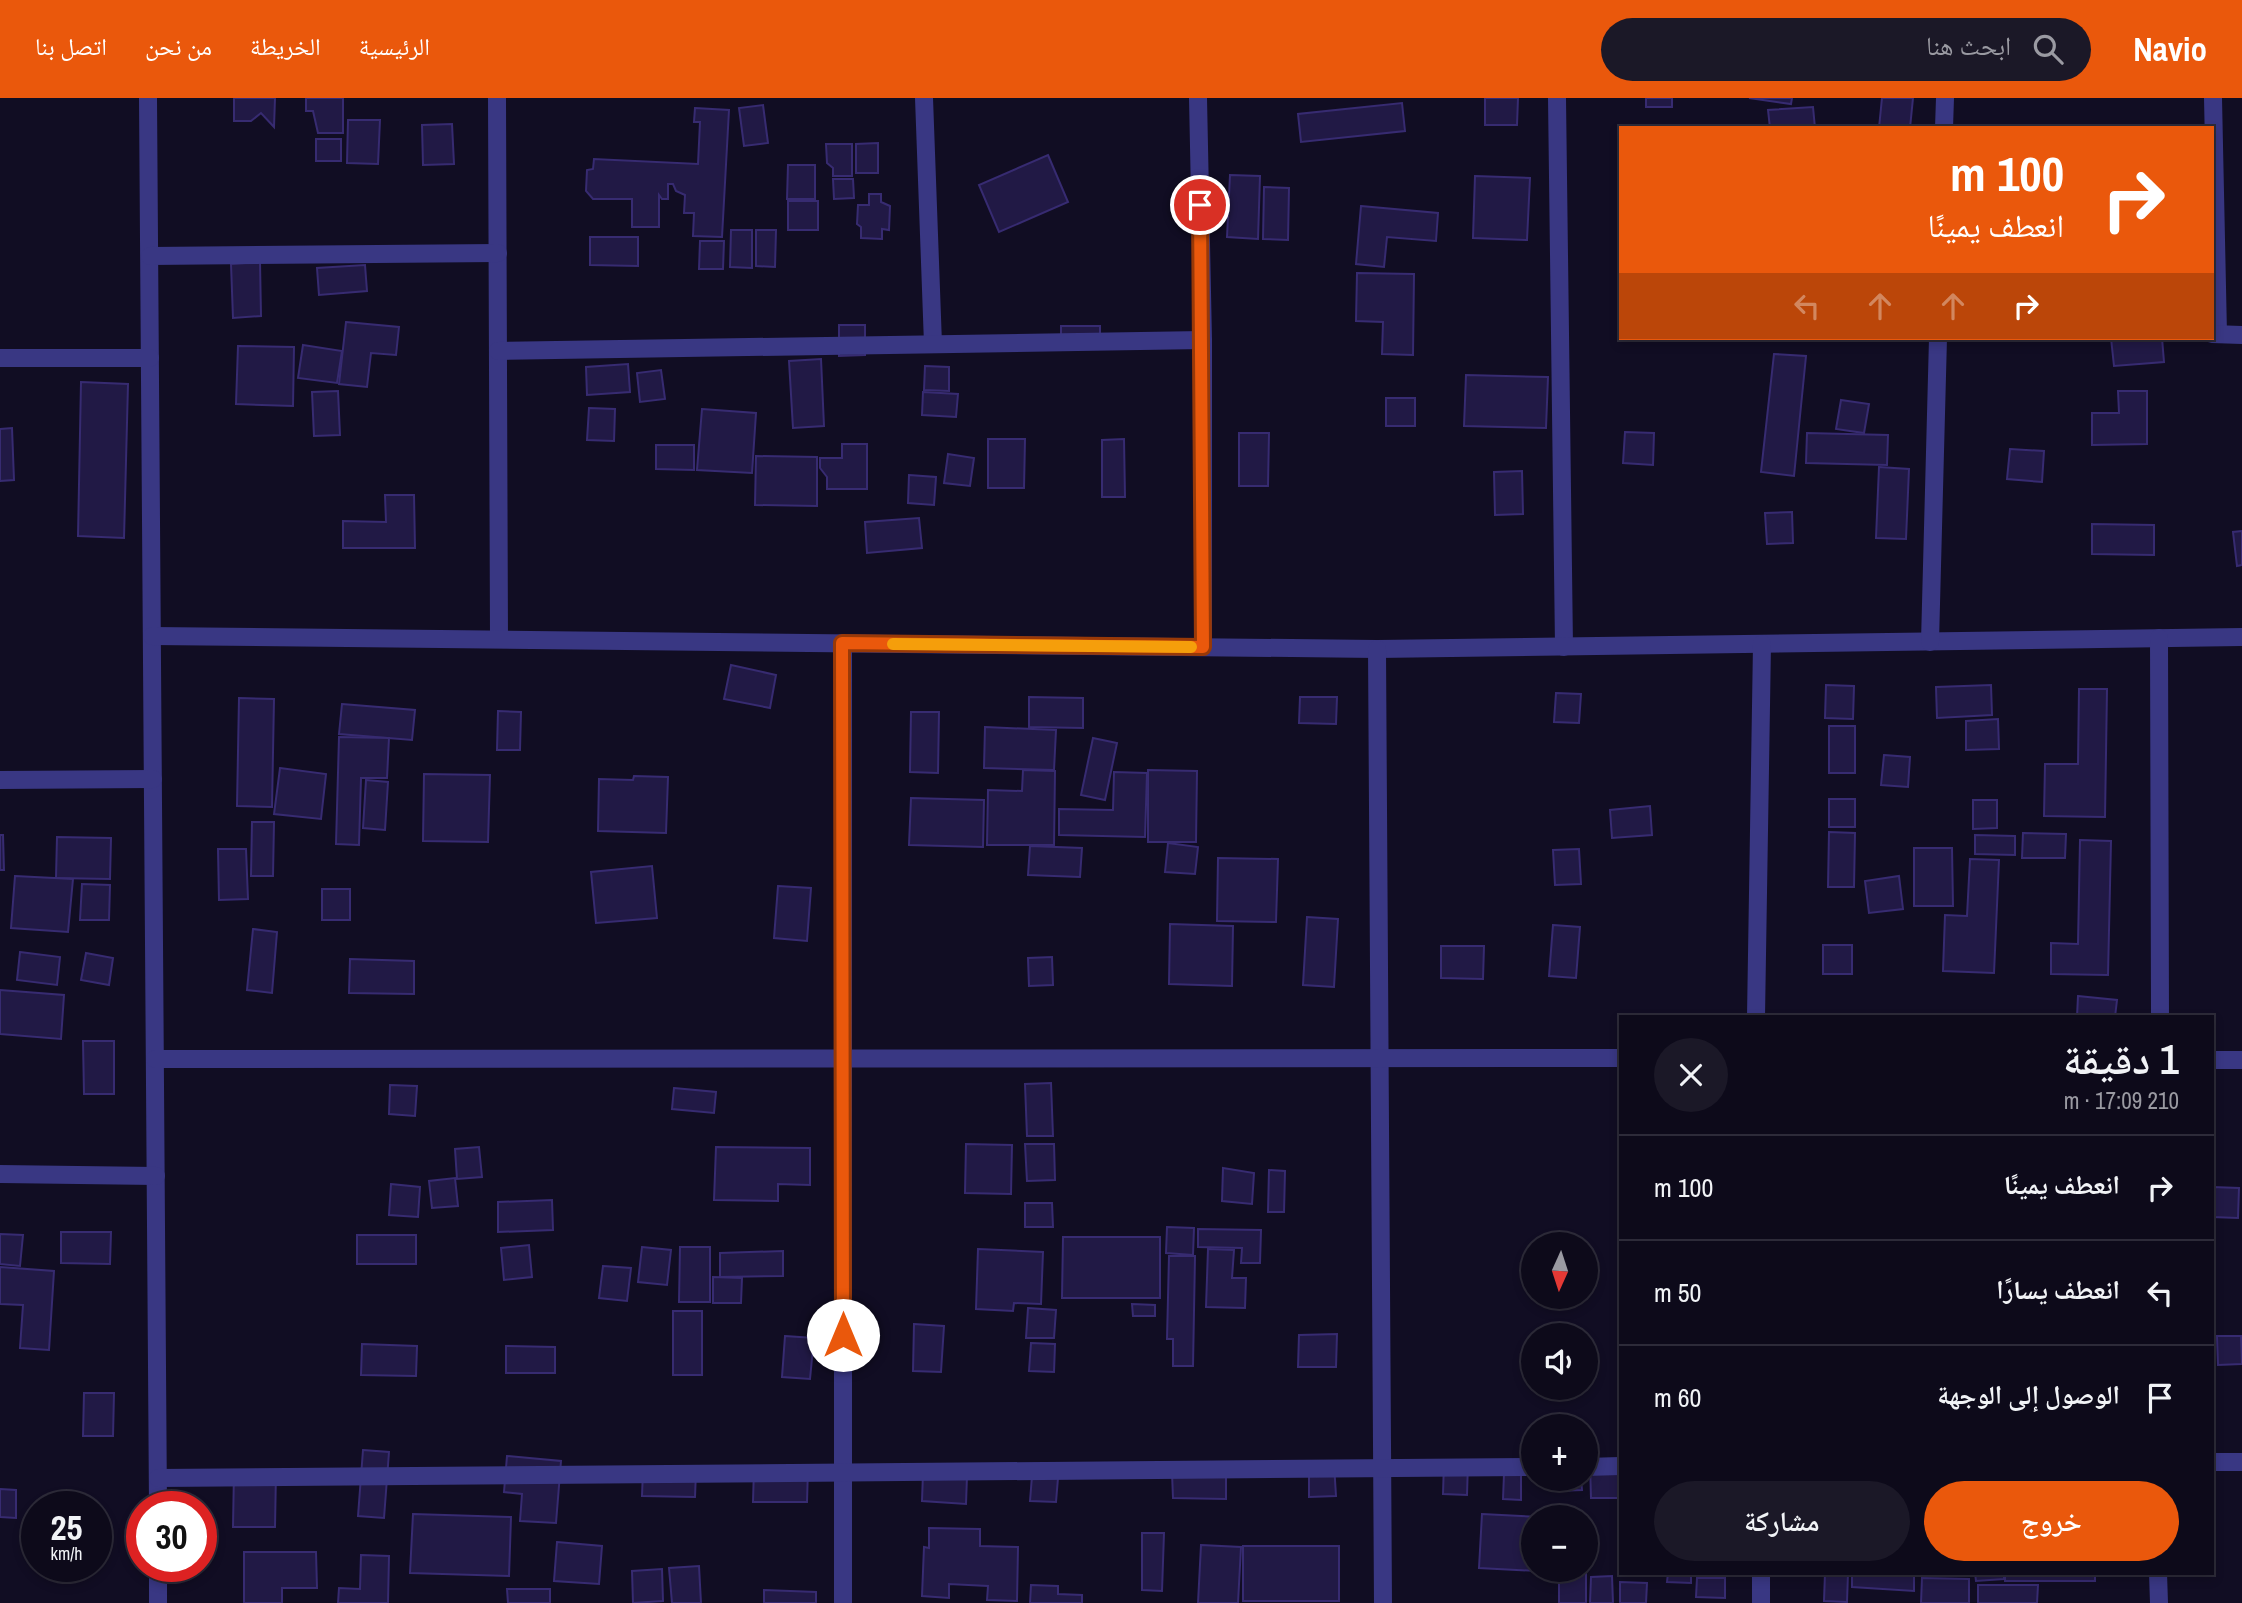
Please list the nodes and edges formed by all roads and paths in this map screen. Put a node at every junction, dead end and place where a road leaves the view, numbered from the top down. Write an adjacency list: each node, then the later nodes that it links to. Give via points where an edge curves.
1 (148, 98): 12 (street)
2 (497, 98): 11 (street)
3 (924, 98): 17 (street)
4 (1198, 98): 15 (street)
5 (1557, 98): 29 (street)
6 (1945, 98): 8 (street)
7 (2213, 98): 9 (street)
8 (1944, 126)
9 (2213, 126)
10 (2214, 216): 13 (street)
11 (498, 253): 12 (street); 18 (street)
12 (149, 256): 20 (street)
13 (2215, 334): 14 (street)
14 (2242, 335)
15 (1203, 340): 17 (street); 28 (street)
16 (1938, 340): 25 (street)
17 (933, 344): 18 (street)
18 (498, 351): 24 (street)
19 (0, 358): 20 (street)
20 (150, 358): 21 (street)
21 (152, 636): 24 (street); 31 (street)
22 (2242, 637): 23 (street)
23 (2159, 638): 25 (street); 34 (street)
24 (499, 639): 26 (street)
25 (1930, 642): 27 (street)
26 (842, 643): 28 (street); 37 (street)
27 (1762, 644): 29 (street); 33 (street)
28 (1203, 647): 30 (street)
29 (1564, 647): 30 (street)
30 (1377, 649): 38 (street)
31 (153, 779): 32 (street); 36 (street)
32 (0, 780)
33 (1756, 1015)
34 (2160, 1015)
35 (1619, 1058): 38 (street)
36 (155, 1059): 37 (street); 42 (street)
37 (843, 1059): 38 (street); 49 (street)
38 (1380, 1059): 48 (street)
39 (2214, 1060): 40 (street)
40 (2242, 1060)
41 (0, 1174): 42 (street)
42 (156, 1176): 50 (street)
43 (2214, 1462): 44 (street)
44 (2242, 1462)
45 (1619, 1466): 47 (street)
46 (1521, 1467): 48 (street)
47 (1598, 1467)
48 (1382, 1469): 49 (street); 57 (street)
49 (842, 1472): 50 (street); 56 (street)
50 (158, 1478): 51 (street)
51 (158, 1491)
52 (1761, 1575): 58 (street)
53 (2158, 1575): 59 (street)
54 (158, 1582): 55 (street)
55 (158, 1603)
56 (842, 1603)
57 (1383, 1603)
58 (1761, 1603)
59 (2159, 1603)

